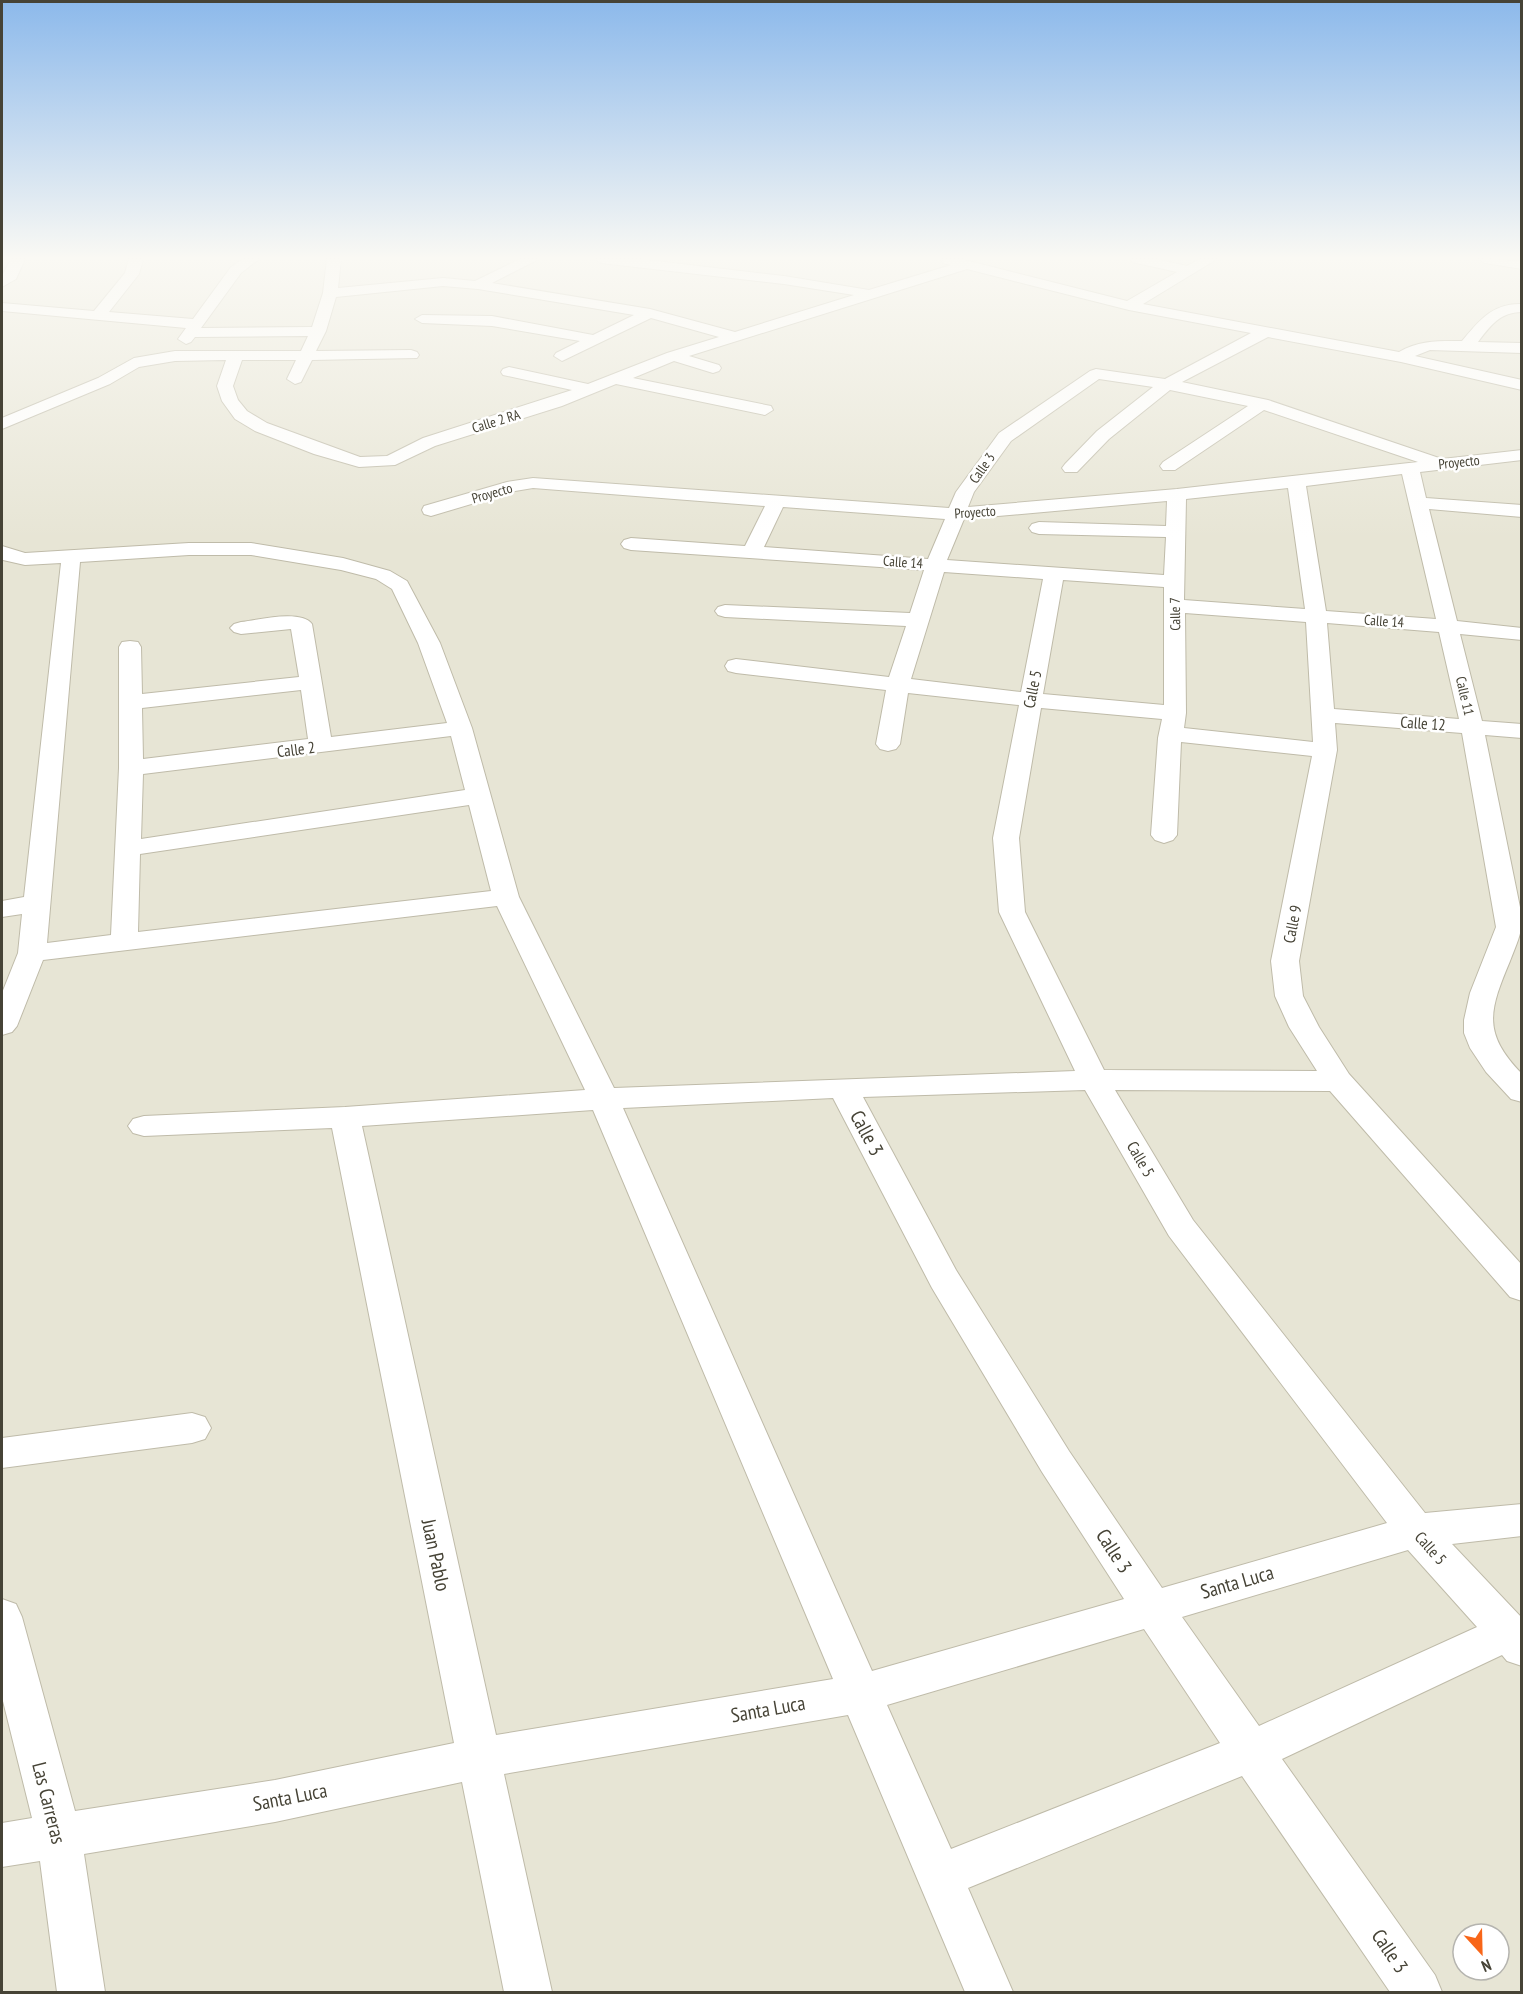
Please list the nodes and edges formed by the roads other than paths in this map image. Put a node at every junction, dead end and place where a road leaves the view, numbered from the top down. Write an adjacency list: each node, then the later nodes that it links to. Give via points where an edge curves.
1 (177, 352): 9 (street)
2 (307, 352): 12 (street)
3 (412, 352): 12 (street, via 410,358)
4 (572, 352): 16 (street, via 562,357)
5 (685, 352): 10 (street, Calle 2 RA)
6 (1227, 352): 19 (street)
7 (1374, 352): 13 (street)
8 (1411, 352): 13 (street)
9 (175, 356): 11 (street); 24 (street, via 134,363 104,381)
10 (673, 356): 14 (street); 16 (street, Calle 2 RA)
11 (235, 357): 12 (street); 21 (street, Calle 2 RA, via 225,386 241,415 261,427 359,462 389,461 429,442)
12 (305, 357): 17 (street)
13 (1401, 357): 20 (street)
14 (713, 368)
15 (509, 372): 21 (street)
16 (633, 372): 18 (street, Calle 2 RA)
17 (295, 379)
18 (616, 379): 21 (street, Calle 2 RA); 23 (street)
19 (1167, 384): 22 (street); 28 (street, via 1103,435); 37 (street, Calle 3, via 1096,374 1005,437 965,492)
20 (1521, 385)
21 (591, 389)
22 (1262, 404): 26 (street); 27 (street)
23 (765, 410)
24 (2, 424)
25 (1516, 456): 26 (street, Proyecto); 30 (street)
26 (1441, 464): 29 (street, Proyecto)
27 (1169, 466)
28 (1071, 468)
29 (1410, 468): 31 (street, Proyecto); 34 (street, Calle 11)
30 (1521, 474)
31 (1296, 482): 32 (street, Proyecto); 49 (street, Calle 9)
32 (1177, 495): 37 (street, Proyecto); 39 (street, Calle 7)
33 (776, 502): 35 (street, Proyecto, via 533,483); 37 (street, Proyecto); 41 (street)
34 (1419, 503): 36 (street); 51 (street, Calle 11)
35 (431, 510)
36 (1521, 511)
37 (956, 514): 44 (street, Calle 3)
38 (1039, 528): 39 (street)
39 (1176, 532): 46 (street, Calle 7)
40 (631, 544): 41 (street, Calle 14)
41 (752, 551): 44 (street, Calle 14)
42 (2, 552): 43 (street, via 25,559)
43 (71, 557): 63 (street, via 251,549 343,564 383,576 400,585 429,643); 73 (street)
44 (936, 564): 45 (street, Calle 14); 50 (street, Calle 3)
45 (1054, 574): 46 (street, Calle 14); 58 (street, Calle 5)
46 (1174, 582): 47 (street, Calle 7)
47 (1175, 606): 49 (street, Calle 14); 61 (street, Calle 7)
48 (725, 611): 50 (street)
49 (1316, 616): 51 (street, Calle 14); 60 (street, Calle 9)
50 (918, 620): 57 (street, Calle 3)
51 (1448, 626): 53 (street, Calle 14); 62 (street, Calle 11)
52 (240, 628): 56 (street, via 300,622)
53 (1521, 634)
54 (130, 647): 59 (street)
55 (736, 666): 57 (street)
56 (310, 682): 59 (street); 66 (street)
57 (898, 684): 58 (street); 65 (street, Calle 3)
58 (1030, 700): 61 (street); 79 (street, Calle 5, via 1006,838 1012,912)
59 (131, 702): 68 (street)
60 (1324, 716): 62 (street, Calle 12); 67 (street, Calle 9)
61 (1173, 723): 67 (street, via 1198,738); 70 (street, Calle 7)
62 (1472, 727): 64 (street, Calle 12); 75 (street, Calle 11)
63 (460, 728): 66 (street, Calle 2); 69 (street)
64 (1521, 731)
65 (888, 744)
66 (321, 746): 68 (street, Calle 2)
67 (1325, 750): 80 (street, Calle 9, via 1285,962 1289,996)
68 (131, 768): 71 (street)
69 (477, 796): 71 (street); 72 (street)
70 (1164, 834)
71 (129, 848): 76 (street)
72 (506, 897): 76 (street); 83 (street)
73 (39, 903): 74 (street); 77 (street)
74 (2, 909)
75 (1516, 927): 82 (street, via 1480,1005 1479,1035 1499,1070)
76 (124, 943): 77 (street)
77 (32, 953): 78 (street)
78 (2, 1026)
79 (1094, 1080): 80 (street); 81 (street); 90 (street, Calle 5, via 1181,1228)
80 (1338, 1081): 86 (street, Calle 9)
81 (843, 1088): 83 (street); 91 (street, Calle 3, via 943,1278)
82 (1521, 1092)
83 (604, 1099): 84 (street); 94 (street)
84 (345, 1117): 85 (street); 96 (street, Juan Pablo)
85 (144, 1126)
86 (1521, 1288)
87 (192, 1428): 88 (street)
88 (2, 1453)
89 (1521, 1520): 90 (street, Santa Luca)
90 (1416, 1531): 91 (street, Santa Luca); 93 (street, Calle 5)
91 (1151, 1607): 94 (street, Santa Luca); 95 (street, Calle 3)
92 (2, 1617): 97 (street, Las Carreras)
93 (1515, 1640): 95 (street)
94 (860, 1694): 96 (street, Santa Luca); 99 (street)
95 (1252, 1751): 99 (street); 103 (street, Calle 3)
96 (479, 1758): 97 (street, Santa Luca, via 275,1801); 101 (street, Juan Pablo)
97 (59, 1836): 98 (street, Santa Luca); 100 (street, Las Carreras)
98 (2, 1845)
99 (939, 1877): 102 (street)
100 (81, 1992)
101 (528, 1992)
102 (989, 1992)
103 (1418, 1992)

